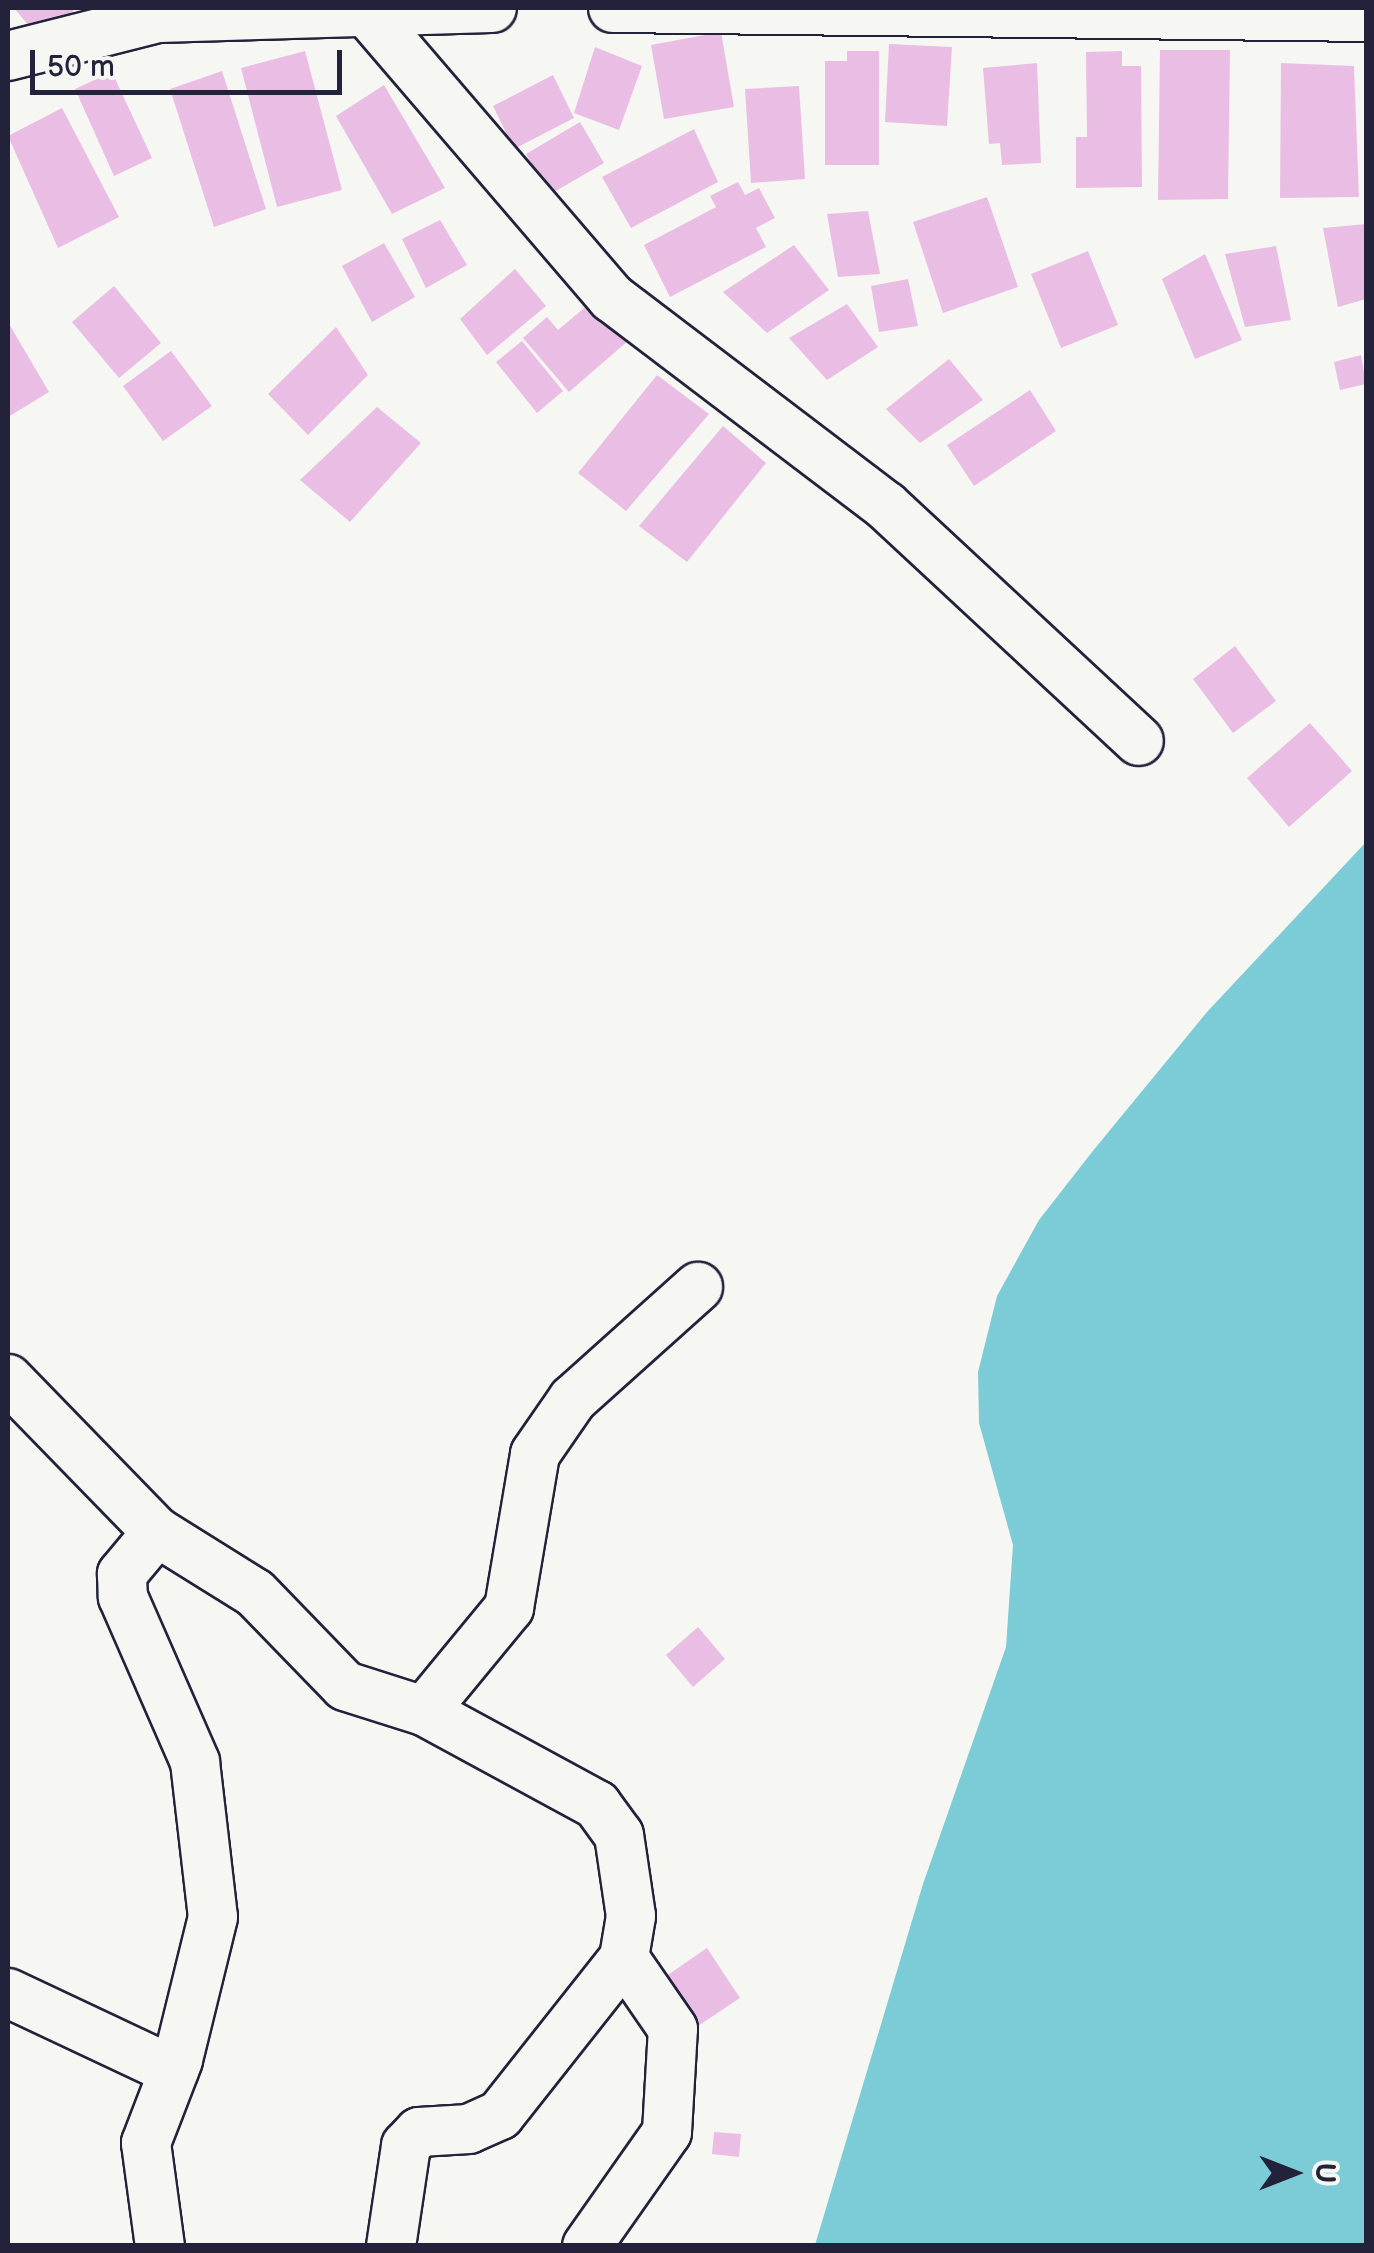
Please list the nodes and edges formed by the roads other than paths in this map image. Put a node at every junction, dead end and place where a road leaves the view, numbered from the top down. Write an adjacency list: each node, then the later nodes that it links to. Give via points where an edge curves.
1 (492, 8): 3 (street)
2 (613, 8): 4 (street)
3 (365, 10): 5 (street, via 158,18); 6 (street, via 612,298 886,506)
4 (1366, 17)
5 (8, 56)
6 (1140, 742)
7 (698, 1287): 10 (street, via 573,1399 535,1454 509,1608)
8 (8, 1379): 9 (street)
9 (158, 1532): 10 (street, via 255,1593 345,1686); 13 (street, via 122,1574 123,1597 195,1762 213,1917)
10 (424, 1711): 11 (street, via 608,1817 629,1896)
11 (624, 1958): 15 (street, via 500,2115 469,2129 419,2132 406,2146); 16 (street, via 673,2030 667,2132)
12 (8, 1993): 13 (street)
13 (174, 2071): 14 (street, via 146,2143)
14 (160, 2246)
15 (392, 2246)
16 (587, 2246)

